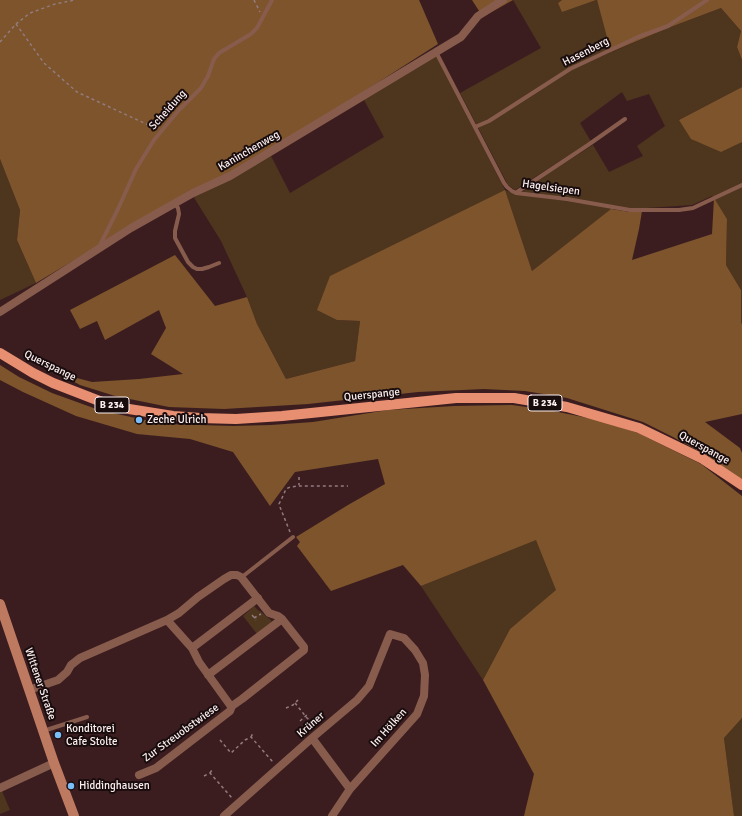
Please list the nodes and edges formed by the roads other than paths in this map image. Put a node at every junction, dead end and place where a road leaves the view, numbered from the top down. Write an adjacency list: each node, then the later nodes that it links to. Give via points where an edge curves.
1 (272, 0): 10 (lane, Scheidung, via 257,28 214,59 201,88 154,140 136,169)
2 (503, 0): 4 (street, Kaninchenweg, via 478,16 461,37)
3 (707, 0): 6 (lane, Hasenberg, via 668,26 570,69 489,121)
4 (436, 52): 6 (lane, Hagelsiepen); 9 (street, Kaninchenweg, via 230,176)
5 (625, 119): 8 (lane)
6 (475, 127): 8 (lane, Hagelsiepen, via 504,183)
7 (742, 185): 8 (lane, Hagelsiepen, via 693,208 679,210 630,210)
8 (516, 193)
9 (174, 203): 10 (street, Kaninchenweg); 11 (lane, via 179,214 175,238 188,262 197,269 209,268)
10 (97, 249): 12 (street, Kaninchenweg)
11 (219, 263)
12 (0, 312)
13 (0, 353): 14 (main road, Querspange / B 234, via 53,383 102,402 173,416 236,419 456,398 514,398 567,407 639,428 703,460)
14 (742, 485)
15 (293, 537): 16 (lane)
16 (241, 578): 17 (street, Zur Streuobstwiese); 20 (street, via 237,575 224,579)
17 (258, 598): 19 (street, Zur Streuobstwiese, via 269,613); 22 (street)
18 (0, 604): 24 (main road, Wittener Straße)
19 (282, 619): 23 (street); 25 (street, Zur Streuobstwiese, via 304,650)
20 (167, 620): 22 (street, Zur Streuobstwiese); 24 (street, via 80,658 58,680)
21 (390, 634): 28 (street, Krüner, via 369,686 357,700); 32 (street, Im Hölken, via 404,638 423,662 424,696 417,714)
22 (192, 648): 23 (street, Zur Streuobstwiese)
23 (208, 675): 25 (street, Zur Streuobstwiese)
24 (29, 690): 27 (main road, Wittener Straße)
25 (232, 706): 30 (street, Zur Streuobstwiese, via 230,711 156,768)
26 (87, 717): 27 (lane)
27 (43, 731): 29 (main road, Wittener Straße)
28 (312, 738): 32 (street); 34 (street, Krüner)
29 (54, 762): 31 (street); 33 (main road, Wittener Straße)
30 (139, 775)
31 (0, 788)
32 (350, 789): 35 (street, Im Hölken)
33 (74, 816)
34 (224, 816)
35 (332, 816)

